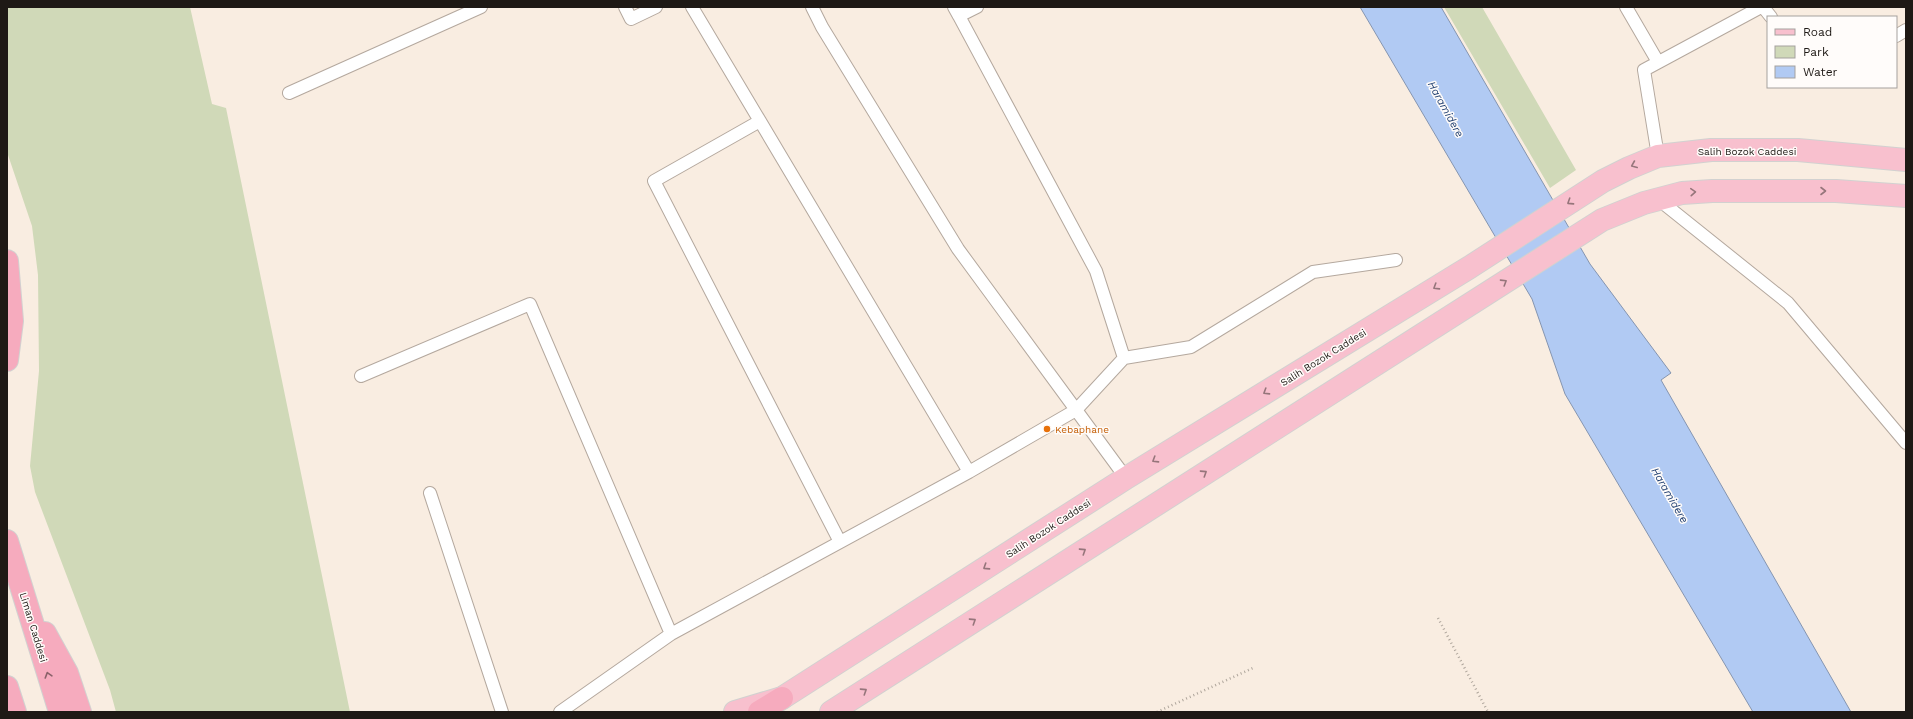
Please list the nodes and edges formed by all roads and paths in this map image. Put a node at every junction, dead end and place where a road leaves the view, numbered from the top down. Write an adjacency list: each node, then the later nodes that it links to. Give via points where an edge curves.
1 (481, 7): 14 (lane)
2 (625, 7): 3 (lane, via 632,19)
3 (656, 7)
4 (692, 7): 15 (lane)
5 (812, 7): 27 (lane, via 958,249)
6 (977, 7): 9 (lane)
7 (1626, 7): 13 (lane)
8 (1762, 7): 10 (lane); 13 (lane)
9 (957, 12): 24 (lane, via 1096,271)
10 (1770, 16)
11 (1906, 30): 12 (lane)
12 (1897, 35)
13 (1658, 62): 17 (lane, via 1644,70)
14 (289, 93)
15 (760, 121): 29 (lane); 33 (lane, via 654,182)
16 (1906, 154): 18 (main road)
17 (1658, 156): 18 (main road, Salih Bozok Caddesi, via 1711,150 1798,150); 30 (main road, Salih Bozok Caddesi, one-way to 30, via 1603,182)
18 (1867, 156): 19 (main road, Salih Bozok Caddesi)
19 (1906, 160)
20 (1906, 196): 21 (main road, one-way to 20, via 1682,193 1712,191 1836,191)
21 (1658, 199): 28 (lane, via 1788,303); 47 (main road, one-way to 21, via 1602,220)
22 (1396, 260): 24 (lane, via 1313,272 1191,347)
23 (7, 261): 25 (highway, via 12,321)
24 (1124, 358): 27 (lane)
25 (7, 360)
26 (361, 376): 36 (lane, via 530,304)
27 (1076, 410): 29 (lane); 30 (lane)
28 (1906, 443)
29 (969, 472): 33 (lane)
30 (1126, 478): 39 (main road, Salih Bozok Caddesi, one-way to 39)
31 (430, 493): 43 (lane)
32 (7, 541): 34 (highway, Liman Caddesi)
33 (840, 542): 36 (lane)
34 (23, 590): 41 (highway, Liman Caddesi, one-way to 34); 42 (highway, via 67,673)
35 (1438, 618): 49 (path)
36 (671, 634): 44 (lane)
37 (1253, 668): 48 (path)
38 (7, 687): 40 (highway)
39 (782, 698): 45 (main road, Salih Bozok Caddesi); 46 (highway)
40 (15, 712)
41 (60, 712)
42 (80, 712)
43 (502, 712)
44 (560, 712)
45 (735, 712)
46 (760, 712)
47 (831, 712)
48 (1157, 712)
49 (1488, 712)

